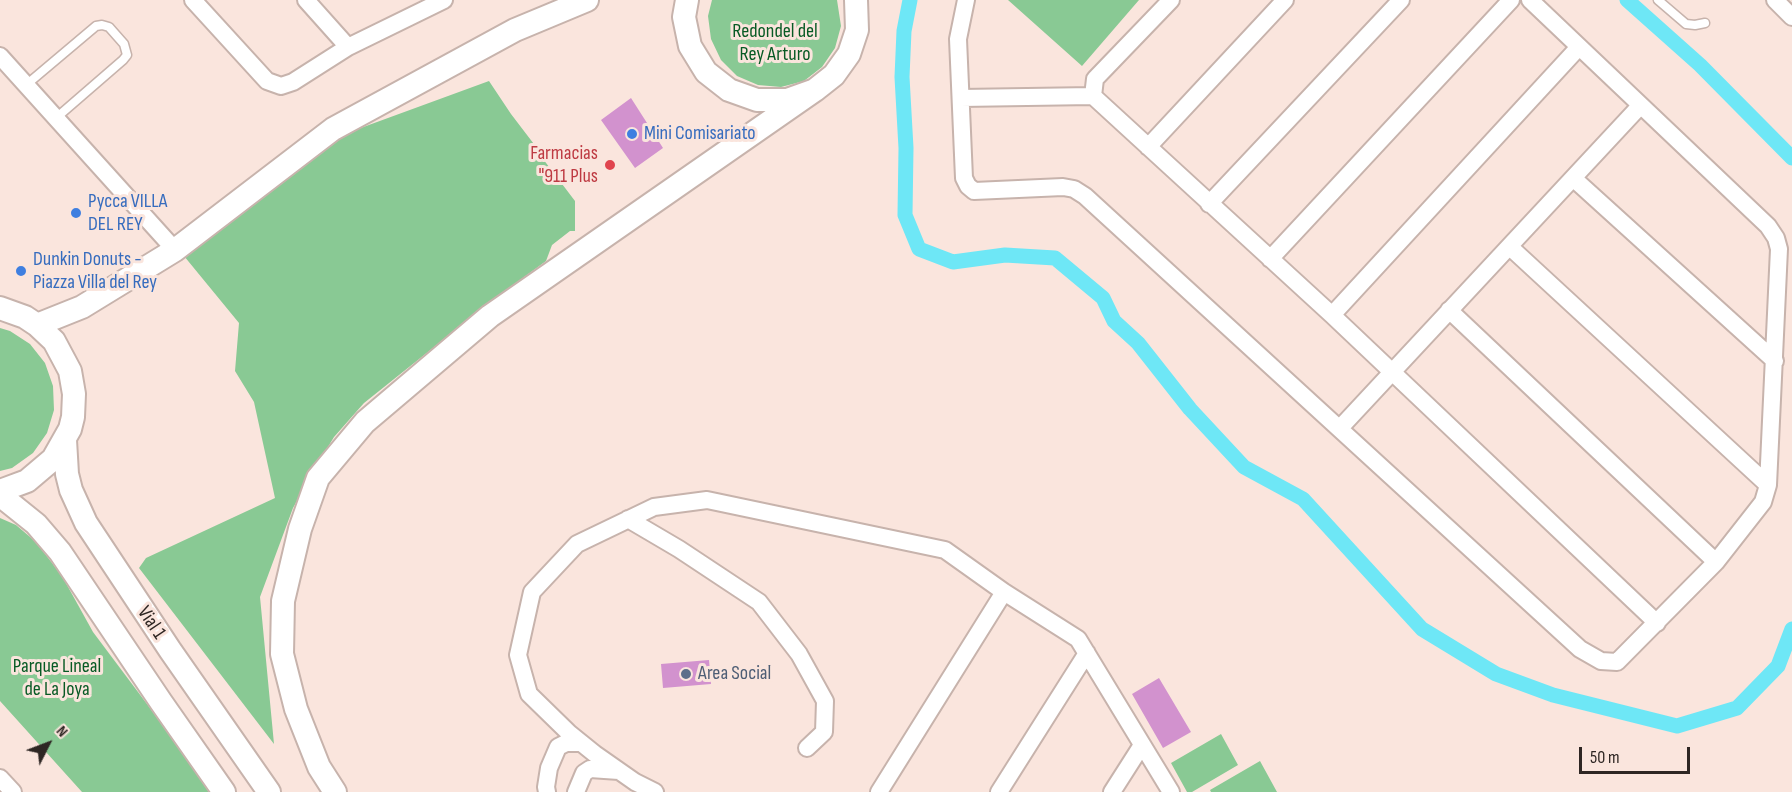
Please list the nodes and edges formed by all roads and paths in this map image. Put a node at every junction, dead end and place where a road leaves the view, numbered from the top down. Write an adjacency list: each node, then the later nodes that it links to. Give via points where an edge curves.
1 (193, 0): 18 (street, via 267,81 281,86)
2 (306, 0): 18 (street)
3 (444, 0): 15 (street)
4 (587, 0): 31 (street, via 515,30 333,129)
5 (687, 0): 22 (street, via 684,17 690,46 706,72 729,90 757,100 787,100)
6 (966, 0): 24 (street, via 958,39)
7 (1171, 0): 23 (street, via 1095,79)
8 (1285, 0): 27 (street)
9 (1401, 0): 29 (street)
10 (1511, 0): 32 (street)
11 (1530, 0): 19 (street)
12 (1658, 0): 17 (lane, via 1686,24)
13 (1774, 0): 16 (street)
14 (858, 2): 22 (street, via 857,30 849,54 834,75)
15 (419, 5): 18 (street)
16 (1792, 17)
17 (1705, 23)
18 (348, 47)
19 (1579, 47): 25 (street); 35 (street)
20 (0, 56): 21 (street)
21 (26, 85): 26 (street); 26 (lane, via 96,26 109,27 127,49 127,55)
22 (815, 90): 57 (street, via 490,316 365,422 318,478 300,529 283,601 282,654 296,709 319,767)
23 (1093, 96): 24 (street); 27 (street)
24 (961, 98): 39 (street, via 964,178 968,186 974,191 1064,187 1085,195)
25 (1640, 106): 28 (street); 37 (street, via 1768,226 1776,238 1779,249)
26 (56, 118): 31 (street)
27 (1148, 147): 29 (street)
28 (1573, 178): 30 (street); 37 (street)
29 (1209, 204): 32 (street)
30 (1510, 246): 34 (street); 41 (street)
31 (175, 249): 36 (street, via 82,307)
32 (1270, 259): 35 (street)
33 (0, 308): 36 (street)
34 (1449, 310): 38 (street); 44 (street)
35 (1332, 315): 38 (street)
36 (37, 325): 40 (street, via 54,341 70,372 74,406)
37 (1775, 361): 41 (street)
38 (1390, 372): 39 (street); 46 (street)
39 (1340, 428): 46 (street, via 1580,649 1600,661 1617,662)
40 (65, 440): 42 (street, via 37,474); 56 (street, Vial 1, via 71,490 86,523)
41 (1768, 485): 44 (street, via 1763,502)
42 (0, 493): 55 (street, Vial 1, via 36,524 60,552)
43 (628, 519): 45 (street, via 654,507 707,500 945,550); 48 (street, via 577,543 532,592 518,655 529,693); 50 (street, via 759,602 799,654 825,701 824,732)
44 (1716, 562): 46 (street)
45 (1004, 592): 47 (street, via 1078,639); 61 (street)
46 (1657, 623)
47 (1087, 653): 49 (street); 62 (street)
48 (581, 743): 51 (street); 58 (street, via 558,747 549,768)
49 (1142, 745): 63 (street); 64 (street)
50 (807, 748)
51 (620, 771): 53 (street); 59 (street, via 590,768)
52 (0, 778): 54 (street)
53 (632, 787): 60 (street)
54 (13, 792)
55 (224, 792)
56 (269, 792)
57 (334, 792)
58 (547, 792)
59 (576, 792)
60 (655, 792)
61 (879, 792)
62 (999, 792)
63 (1112, 792)
64 (1170, 792)

